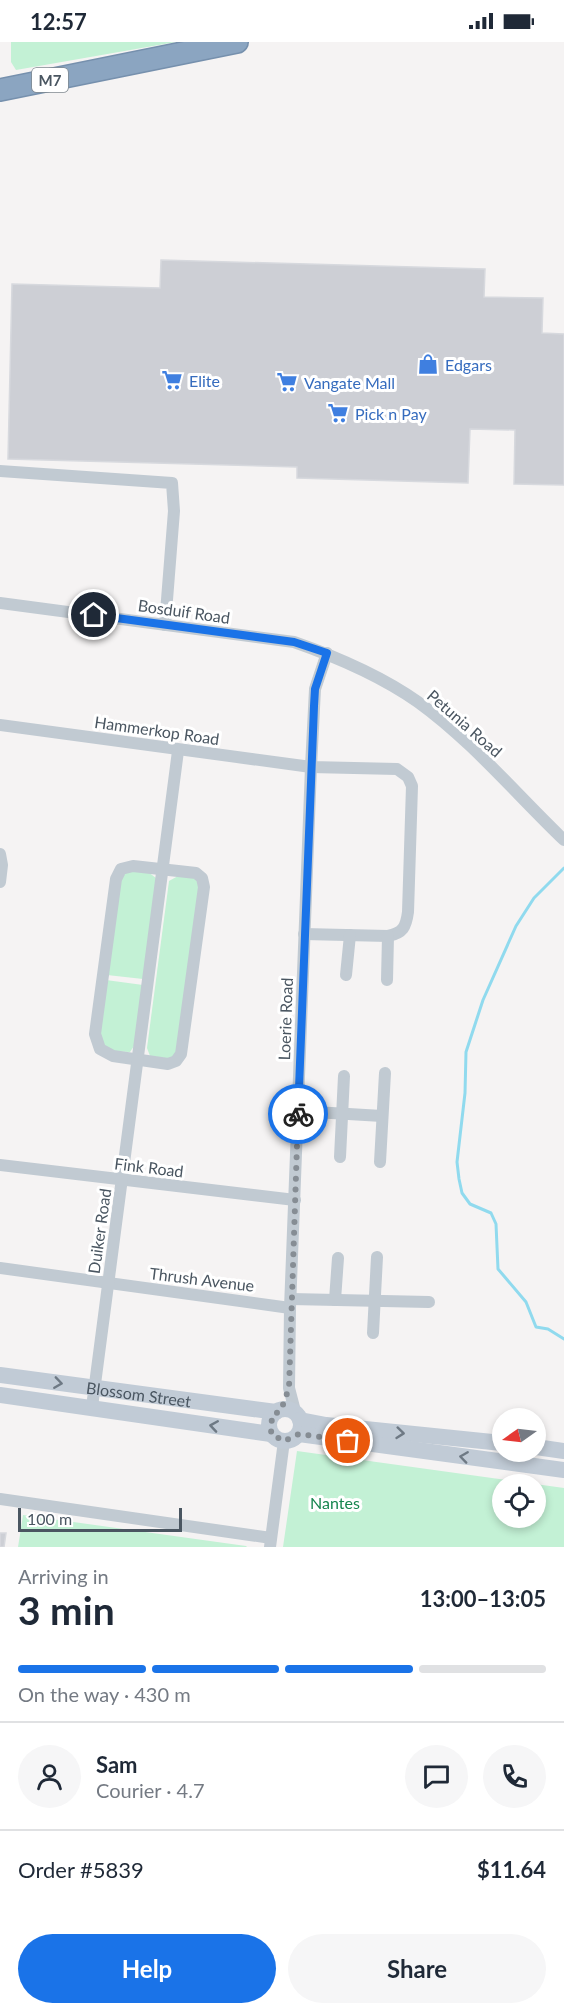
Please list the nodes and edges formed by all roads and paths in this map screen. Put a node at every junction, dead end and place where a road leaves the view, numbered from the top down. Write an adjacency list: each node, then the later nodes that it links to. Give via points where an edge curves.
1 (237, 42): 2 (highway, M7)
2 (0, 90)
3 (0, 471): 5 (street, via 172,483 174,511)
4 (0, 603): 5 (street, Bosduif Road)
5 (165, 625): 6 (street, Bosduif Road, via 294,642)
6 (327, 653): 9 (street, Loerie Road, via 315,689); 10 (street, Petunia Road, via 417,702 459,737)
7 (0, 725): 8 (street, Hammerkop Road)
8 (178, 751): 9 (street, Hammerkop Road); 12 (street, Duiker Road)
9 (311, 767): 14 (street, Loerie Road); 16 (street, Hammerkop Road, via 390,768 408,777 412,786 407,922 399,933)
10 (563, 840)
11 (0, 854): 13 (street)
12 (164, 868): 19 (street, Duiker Road); 19 (street, via 121,869 112,901 95,1034 100,1049 113,1056); 19 (street, via 196,873 202,878 203,898 182,1054 168,1064)
13 (0, 882)
14 (304, 934): 15 (street); 22 (street, Loerie Road)
15 (350, 935): 16 (street); 17 (street)
16 (388, 936): 18 (street)
17 (346, 975)
18 (387, 980)
19 (137, 1060): 28 (street, Duiker Road)
20 (385, 1073): 24 (street)
21 (344, 1076): 23 (street)
22 (298, 1111): 23 (street); 29 (street, Loerie Road)
23 (342, 1113): 24 (street); 25 (street)
24 (382, 1116): 26 (street)
25 (340, 1157)
26 (380, 1162)
27 (0, 1165): 28 (street, Fink Road)
28 (123, 1181): 29 (street, Fink Road); 33 (street, Duiker Road)
29 (295, 1200): 37 (street, Loerie Road)
30 (377, 1257): 35 (street)
31 (338, 1258): 34 (street)
32 (0, 1268): 33 (street, Thrush Avenue)
33 (109, 1284): 37 (street, Thrush Avenue); 40 (street, Duiker Road)
34 (335, 1300): 35 (street, Thrush Avenue); 37 (street, Thrush Avenue)
35 (374, 1301): 36 (street, Thrush Avenue); 38 (street)
36 (429, 1302)
37 (291, 1304): 43 (street, Loerie Road)
38 (373, 1333)
39 (0, 1375): 40 (street, Blossom Street, one-way to 40)
40 (94, 1388): 42 (street, Duiker Road); 43 (street, Blossom Street)
41 (0, 1395): 42 (street, Blossom Street)
42 (92, 1407): 43 (street, Blossom Street, one-way to 42)
43 (287, 1424): 44 (street, Blossom Street, one-way to 44); 47 (street, Blossom Street, one-way to 43); 51 (street, Loerie Road)
44 (492, 1442)
45 (546, 1448): 46 (street)
46 (564, 1451)
47 (492, 1455)
48 (531, 1462): 49 (street, Blossom Street)
49 (564, 1470)
50 (0, 1499): 51 (street)
51 (270, 1543)

